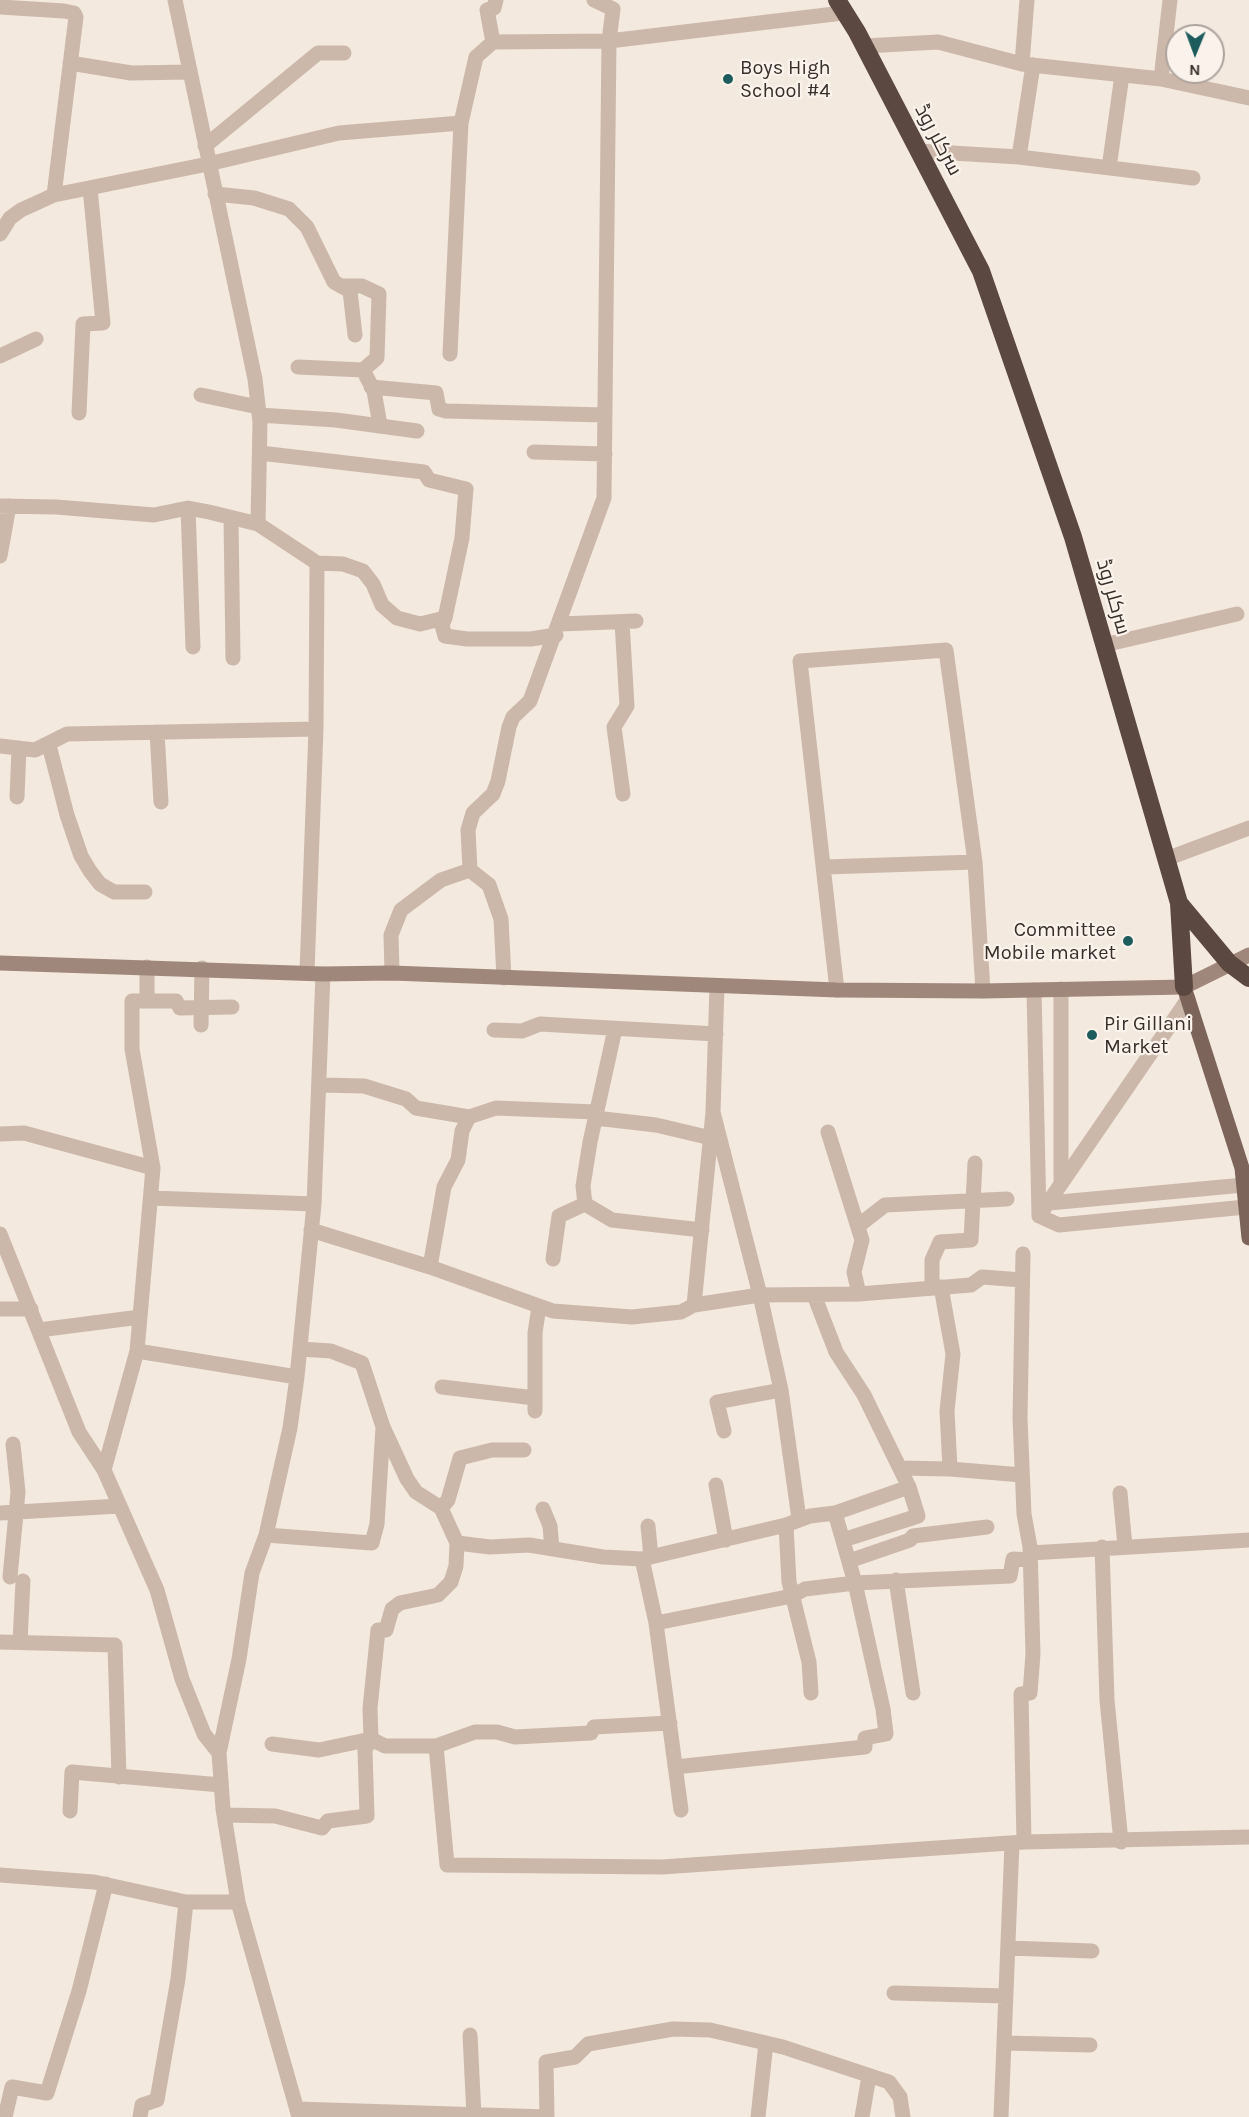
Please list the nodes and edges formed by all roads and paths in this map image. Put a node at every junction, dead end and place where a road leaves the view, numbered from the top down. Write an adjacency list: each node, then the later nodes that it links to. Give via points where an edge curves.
1 (175, 0): 14 (street)
2 (496, 0): 9 (street, via 494,8 487,10)
3 (594, 0): 8 (street, via 613,9)
4 (1027, 0): 13 (street)
5 (1170, 0): 16 (street)
6 (840, 6): 8 (street); 10 (highway, سرکلر روڈ)
7 (0, 7): 12 (street, via 74,13)
8 (609, 41): 9 (street); 40 (street)
9 (493, 42): 18 (street, via 476,57)
10 (864, 46): 13 (street, via 938,42); 20 (highway, سرکلر روڈ)
11 (344, 53): 19 (street, via 318,53)
12 (70, 63): 14 (street, via 131,73); 27 (street)
13 (1028, 65): 15 (street); 21 (street)
14 (190, 72): 19 (street)
15 (1122, 75): 16 (street); 23 (street)
16 (1161, 79): 17 (street)
17 (1249, 98)
18 (461, 123): 22 (street, via 339,133); 32 (street)
19 (205, 146): 22 (street)
20 (918, 151): 21 (street); 55 (highway, سرکلر روڈ, via 981,271 1073,537)
21 (1019, 157): 23 (street)
22 (208, 164): 25 (street); 26 (street)
23 (1108, 168): 24 (street)
24 (1193, 178)
25 (90, 188): 27 (street); 39 (street, via 103,323 83,324)
26 (215, 194): 29 (street, via 254,198 289,209 307,227 334,282); 38 (street, via 255,380)
27 (54, 195): 28 (street, via 21,210 10,218)
28 (0, 234)
29 (342, 286): 30 (street, via 350,291); 35 (street, via 362,286 380,294 377,358)
30 (355, 335)
31 (36, 339): 33 (street)
32 (450, 354)
33 (0, 356)
34 (298, 367): 35 (street)
35 (363, 370): 36 (street)
36 (371, 387): 40 (street, via 436,393 439,409 446,411); 41 (street)
37 (201, 395): 38 (street)
38 (258, 411): 41 (street); 44 (street)
39 (79, 413)
40 (605, 415): 45 (street)
41 (380, 425): 42 (street)
42 (417, 431)
43 (534, 452): 45 (street)
44 (260, 453): 49 (street); 53 (street, via 424,472 429,480 466,489 462,538)
45 (605, 454): 54 (street, via 604,498)
46 (5, 506): 47 (street, via 154,515); 50 (street)
47 (188, 508): 48 (street); 56 (street)
48 (231, 518): 49 (street); 57 (street)
49 (258, 524): 51 (street)
50 (0, 556)
51 (317, 563): 53 (street, via 343,564 363,571 382,604 397,618 420,624); 58 (street)
52 (1237, 614): 55 (street)
53 (445, 618): 54 (street, via 445,636 467,639 531,639)
54 (558, 630): 63 (street, via 629,621 627,706 614,727); 70 (street, via 530,701 513,717 509,727 493,794 473,813 468,830)
55 (1104, 645): 67 (highway, سرکلر روڈ)
56 (193, 647)
57 (233, 658)
58 (316, 729): 59 (street); 78 (street)
59 (157, 732): 60 (street, via 67,734); 65 (street)
60 (49, 745): 62 (street, via 36,750); 71 (street, via 81,856 90,872 114,892)
61 (0, 746): 62 (street)
62 (19, 748): 64 (street)
63 (622, 794)
64 (17, 797)
65 (161, 802)
66 (1249, 828): 67 (street)
67 (1166, 859): 72 (highway, سرکلر روڈ)
68 (975, 862): 69 (street); 69 (street, via 946,650 800,661); 87 (street)
69 (825, 867): 85 (street)
70 (470, 870): 79 (street, via 441,880 401,910 392,935); 81 (street, via 489,885 501,919)
71 (145, 892)
72 (1179, 903): 75 (highway); 88 (highway, سرکلر روڈ)
73 (1249, 955): 75 (main road)
74 (0, 963): 76 (main road)
75 (1229, 963): 82 (highway); 88 (main road)
76 (147, 967): 77 (main road); 89 (street)
77 (202, 968): 78 (main road); 90 (street)
78 (307, 972): 80 (main road)
79 (392, 973): 80 (main road); 81 (main road)
80 (323, 974): 96 (street)
81 (504, 978): 83 (main road)
82 (1249, 978)
83 (717, 986): 85 (main road); 95 (street)
84 (1061, 989): 86 (main road); 88 (main road); 106 (street)
85 (837, 990): 87 (main road)
86 (1034, 990): 87 (main road); 114 (street)
87 (983, 991)
88 (1186, 993): 105 (main road, سرکلر روڈ); 106 (street)
89 (147, 1001): 90 (street, via 176,1001 180,1008); 104 (street, via 132,1001 132,1049)
90 (201, 1007): 91 (street); 92 (street)
91 (232, 1007)
92 (201, 1025)
93 (615, 1029): 94 (street, via 540,1024 522,1031); 95 (street); 98 (street)
94 (494, 1030)
95 (716, 1034): 97 (street)
96 (320, 1085): 99 (street, via 364,1086 406,1099 416,1108); 111 (street)
97 (713, 1112): 102 (street); 126 (street)
98 (595, 1115): 99 (street, via 496,1108); 102 (street); 112 (street, via 583,1186)
99 (469, 1117): 122 (street, via 462,1131 458,1160 444,1187)
100 (828, 1132): 115 (street)
101 (0, 1134): 104 (street, via 24,1133)
102 (711, 1138): 117 (street)
103 (975, 1163): 109 (street)
104 (153, 1168): 107 (street)
105 (1245, 1177): 110 (street); 113 (main road, سرکلر روڈ)
106 (1061, 1184): 110 (street)
107 (151, 1198): 111 (street); 132 (street)
108 (1007, 1199): 109 (street)
109 (975, 1201): 115 (street, via 885,1205); 124 (street, via 971,1240 940,1242 932,1260)
110 (1048, 1203): 114 (street)
111 (314, 1204): 116 (street)
112 (585, 1204): 117 (street, via 612,1220); 121 (street, via 559,1216)
113 (1246, 1207): 114 (street, via 1059,1225); 119 (main road, سرکلر روڈ)
114 (1039, 1216)
115 (858, 1226): 125 (street, via 862,1240 854,1272)
116 (312, 1230): 122 (street); 134 (street)
117 (702, 1230): 128 (street)
118 (0, 1234): 131 (street)
119 (1249, 1238)
120 (1023, 1254): 123 (street)
121 (553, 1259)
122 (430, 1267): 129 (street)
123 (1022, 1280): 124 (street, via 982,1277 971,1285); 146 (street)
124 (936, 1288): 125 (street); 144 (street, via 953,1354 947,1411)
125 (859, 1294): 127 (street)
126 (760, 1295): 127 (street); 128 (street); 138 (street)
127 (814, 1295): 143 (street, via 836,1352 864,1395)
128 (694, 1305): 129 (street, via 681,1312 632,1317 553,1311)
129 (539, 1306): 137 (street, via 535,1404)
130 (0, 1309): 131 (street)
131 (31, 1310): 133 (street)
132 (140, 1317): 133 (street); 135 (street)
133 (39, 1330): 145 (street, via 79,1432)
134 (300, 1349): 136 (street); 139 (street, via 331,1351 362,1363)
135 (137, 1351): 136 (street); 145 (street)
136 (297, 1377): 159 (street)
137 (442, 1387)
138 (781, 1390): 140 (street, via 717,1402); 156 (street)
139 (383, 1427): 151 (street, via 416,1492); 159 (street, via 377,1524 372,1543)
140 (724, 1431)
141 (14, 1444): 155 (street)
142 (524, 1450): 151 (street, via 492,1450 460,1458 448,1500)
143 (900, 1468): 144 (street); 148 (street)
144 (950, 1469): 146 (street)
145 (104, 1470): 150 (street)
146 (1022, 1475): 167 (street)
147 (716, 1485): 160 (street)
148 (909, 1487): 153 (street); 161 (street, via 918,1516)
149 (1120, 1493): 164 (street)
150 (119, 1506): 155 (street); 183 (street, via 157,1590 199,1723)
151 (441, 1508): 163 (street)
152 (543, 1509): 166 (street, via 550,1526)
153 (835, 1512): 156 (street); 161 (street)
154 (0, 1513): 155 (street)
155 (17, 1514): 170 (street)
156 (793, 1522): 160 (street); 173 (street, via 789,1582)
157 (648, 1526): 168 (street)
158 (987, 1527): 169 (street, via 914,1536)
159 (266, 1535): 183 (street, via 252,1573)
160 (726, 1540): 168 (street)
161 (843, 1540): 169 (street)
162 (1249, 1540): 164 (street)
163 (457, 1543): 166 (street); 180 (street, via 451,1582 438,1595 400,1603 392,1609 386,1630 378,1630)
164 (1125, 1546): 165 (street)
165 (1102, 1547): 167 (street); 192 (street, via 1107,1700)
166 (552, 1549): 168 (street, via 603,1557)
167 (1030, 1557): 171 (street, via 1013,1559 1010,1576); 191 (street, via 1033,1654 1030,1693 1021,1694)
168 (647, 1558): 174 (street)
169 (849, 1561): 172 (street)
170 (18, 1580): 176 (street)
171 (896, 1580): 172 (street); 178 (street)
172 (855, 1583): 173 (street, via 805,1589); 184 (street, via 886,1734 866,1738 865,1747)
173 (792, 1596): 174 (street); 177 (street, via 809,1662)
174 (656, 1623): 179 (street)
175 (0, 1642): 176 (street)
176 (20, 1642): 185 (street, via 115,1645)
177 (811, 1693)
178 (914, 1693)
179 (670, 1723): 182 (street, via 515,1737 475,1732); 184 (street)
180 (371, 1739): 181 (street, via 319,1750); 182 (street, via 385,1746); 189 (street, via 365,1750 367,1816 328,1821 322,1828 275,1816)
181 (272, 1744)
182 (436, 1746): 191 (street, via 447,1865 662,1867)
183 (219, 1753): 186 (street)
184 (675, 1767): 187 (street)
185 (119, 1777): 186 (street); 188 (street, via 72,1772)
186 (221, 1785): 189 (street)
187 (681, 1810)
188 (70, 1811)
189 (224, 1815): 196 (street)
190 (1249, 1837): 192 (street)
191 (1018, 1842): 192 (street); 197 (street)
192 (1121, 1842)
193 (0, 1875): 194 (street)
194 (106, 1884): 195 (street); 208 (street, via 79,1991 47,2093 12,2086)
195 (186, 1902): 196 (street); 209 (street, via 158,2100 142,2105)
196 (238, 1902): 206 (street)
197 (1008, 1948): 198 (street); 200 (street)
198 (1092, 1951)
199 (894, 1993): 200 (street)
200 (1006, 1996): 203 (street)
201 (470, 2035): 207 (street)
202 (766, 2043): 205 (street); 207 (street, via 710,2030 673,2030 588,2044 575,2057 546,2062 547,2117); 210 (street)
203 (1004, 2043): 204 (street); 213 (street)
204 (1090, 2045)
205 (869, 2076): 211 (street); 212 (street, via 889,2082 900,2097)
206 (298, 2113): 207 (street, via 411,2111)
207 (474, 2116)
208 (5, 2117)
209 (140, 2117)
210 (758, 2117)
211 (862, 2117)
212 (903, 2117)
213 (1001, 2117)

